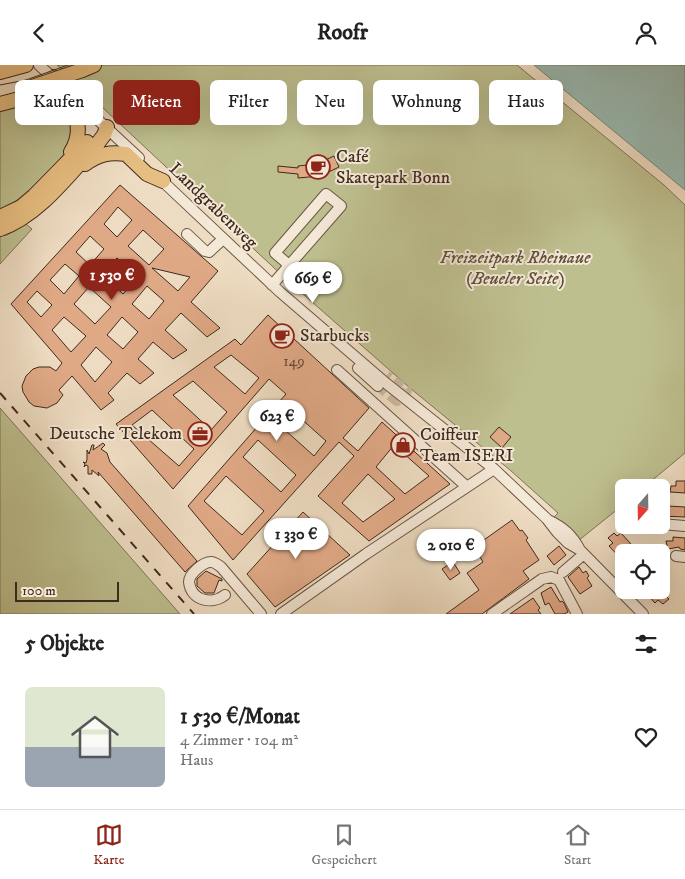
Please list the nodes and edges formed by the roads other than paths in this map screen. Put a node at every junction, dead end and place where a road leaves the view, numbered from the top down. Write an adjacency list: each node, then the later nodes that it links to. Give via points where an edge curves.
1 (41, 66): 5 (street, Landgrabenweg)
2 (21, 67): 4 (highway)
3 (88, 68): 6 (highway, bridge)
4 (0, 72)
5 (53, 77): 11 (street, Landgrabenweg); 12 (highway, via 74,113 79,129 77,143)
6 (59, 80)
7 (15, 93): 8 (highway)
8 (0, 95)
9 (15, 98): 10 (highway)
10 (0, 104)
11 (107, 127): 12 (highway, via 95,133); 13 (street, Landgrabenweg); 14 (highway, via 98,143)
12 (56, 171): 15 (highway, via 21,207)
13 (163, 181): 14 (highway, via 148,174 126,154 104,153); 18 (street, Landgrabenweg)
14 (57, 186): 16 (highway, via 25,217)
15 (0, 217)
16 (0, 229)
17 (187, 234): 18 (street, via 209,252)
18 (223, 239): 20 (street, Landgrabenweg)
19 (289, 265): 19 (street, via 341,206 326,194 276,253); 20 (street)
20 (272, 285): 21 (street, Landgrabenweg)
21 (329, 335): 23 (street, via 337,336); 24 (street, via 330,345); 25 (street, Landgrabenweg)
22 (337, 370): 26 (street)
23 (387, 375)
24 (378, 386)
25 (494, 469): 26 (street); 29 (street, Landgrabenweg, via 548,519 568,543)
26 (467, 487): 33 (street)
27 (670, 525): 28 (street)
28 (685, 526)
29 (582, 552): 30 (street); 36 (street, Landgrabenweg)
30 (563, 572)
31 (225, 595): 32 (street, via 214,601 202,599 191,589 190,577 201,566 214,563)
32 (261, 614)
33 (281, 614)
34 (492, 614): 35 (street, via 542,579 551,577 559,581)
35 (577, 614)
36 (643, 614)

